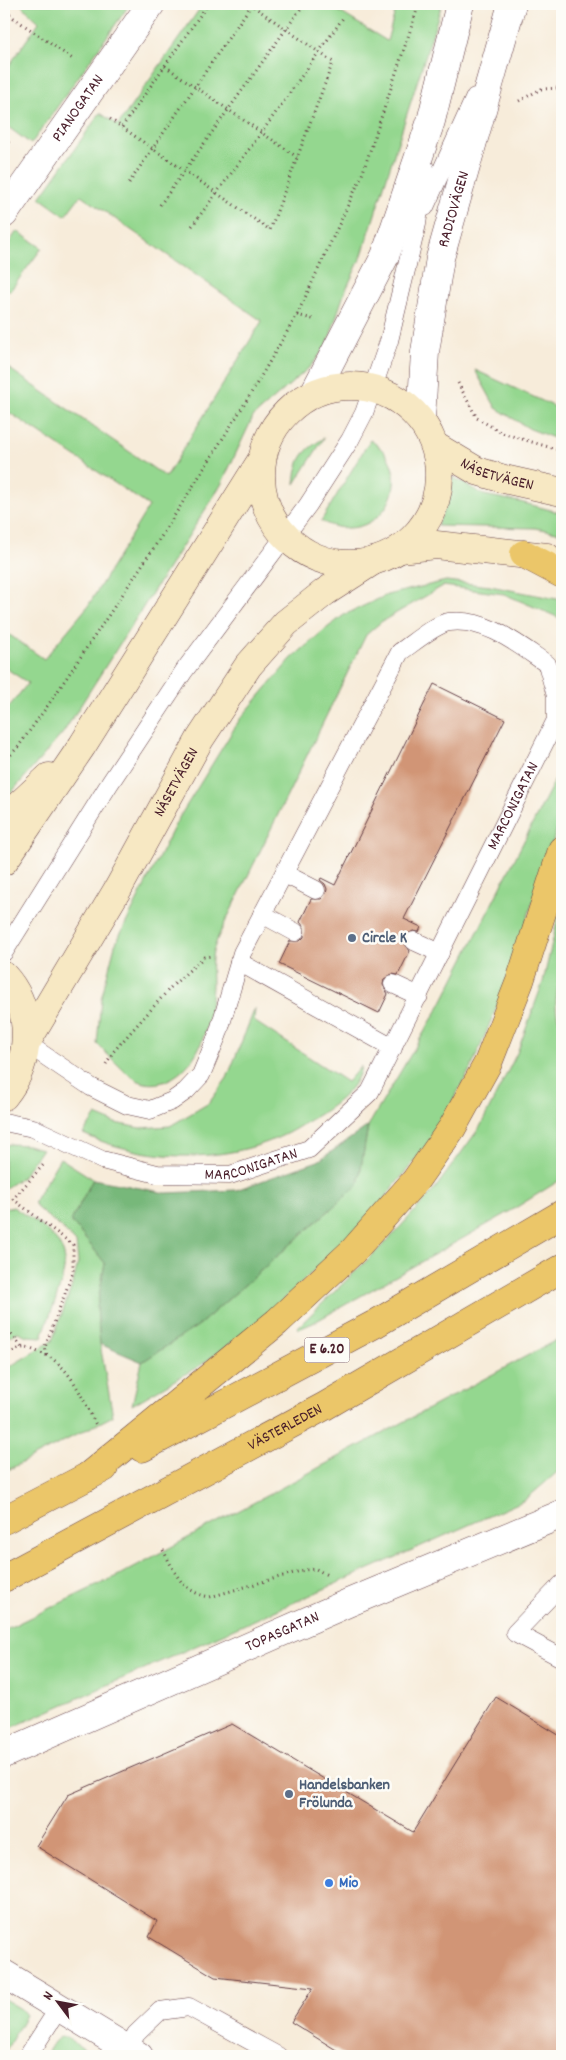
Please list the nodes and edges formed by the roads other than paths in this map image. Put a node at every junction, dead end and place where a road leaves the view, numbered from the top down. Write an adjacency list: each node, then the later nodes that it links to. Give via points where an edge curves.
1 (151, 4): 6 (street, PIANOGATAN)
2 (460, 4): 5 (street)
3 (512, 4): 4 (street, RADIOVÄGEN)
4 (502, 37): 7 (lane); 10 (street, RADIOVÄGEN, via 440,258 425,352)
5 (431, 121): 7 (lane); 9 (street, via 385,256)
6 (4, 214)
7 (417, 224): 8 (lane, via 389,341)
8 (374, 388): 9 (street, via 354,385); 10 (street, via 408,406); 14 (lane, via 350,440)
9 (314, 393): 12 (street, via 295,404 279,420 267,440)
10 (421, 420): 11 (street)
11 (435, 446): 13 (street, NÄSETVÄGEN, via 477,471); 15 (street, via 438,492 430,514 417,534)
12 (261, 461): 14 (street, via 264,502 272,520); 20 (street)
13 (562, 492)
14 (285, 536): 18 (street, via 304,552 325,561 349,564); 29 (lane, via 184,671)
15 (400, 549): 16 (street, via 436,545); 18 (street)
16 (524, 554): 17 (street); 19 (highway)
17 (562, 559)
18 (373, 561): 35 (street, NÄSETVÄGEN, via 325,592 286,623 248,666 200,739 119,887)
19 (562, 574)
20 (82, 746): 21 (street); 23 (street)
21 (4, 819)
22 (562, 850): 41 (highway, via 520,981 488,1063 452,1128 415,1181 354,1251 277,1322)
23 (4, 861)
24 (285, 874): 25 (lane); 26 (lane, MARCONIGATAN); 30 (lane, MARCONIGATAN, via 400,652 449,622 481,624 547,664 556,696 556,720)
25 (316, 890)
26 (262, 914): 27 (lane); 31 (lane, MARCONIGATAN)
27 (295, 932)
28 (414, 941): 30 (lane)
29 (4, 952)
30 (440, 953): 34 (lane, MARCONIGATAN)
31 (239, 962): 35 (lane, MARCONIGATAN, via 218,1034 201,1075 172,1101 150,1110 127,1106 91,1087); 36 (lane)
32 (4, 976): 35 (street, via 20,1001)
33 (393, 984): 34 (lane)
34 (419, 996): 36 (lane, MARCONIGATAN)
35 (26, 1043): 37 (street, via 22,1065 13,1086)
36 (394, 1048): 38 (lane, MARCONIGATAN, via 370,1092 309,1148 230,1175 148,1172 102,1160 34,1128)
37 (4, 1096)
38 (4, 1122)
39 (562, 1214): 41 (highway, E 6.20, via 375,1324)
40 (562, 1268): 44 (highway, VÄSTERLEDEN, via 325,1406)
41 (87, 1477): 43 (highway, E 6.20)
42 (562, 1514): 47 (street, TOPASGATAN, via 348,1603)
43 (4, 1520)
44 (4, 1578)
45 (562, 1584): 46 (lane, via 515,1633)
46 (562, 1658)
47 (4, 1754)
48 (4, 1974): 49 (street)
49 (58, 2008): 50 (street); 51 (lane)
50 (133, 2053): 52 (lane, via 136,2034 160,2011 189,2007)
51 (28, 2056)
52 (278, 2056)

